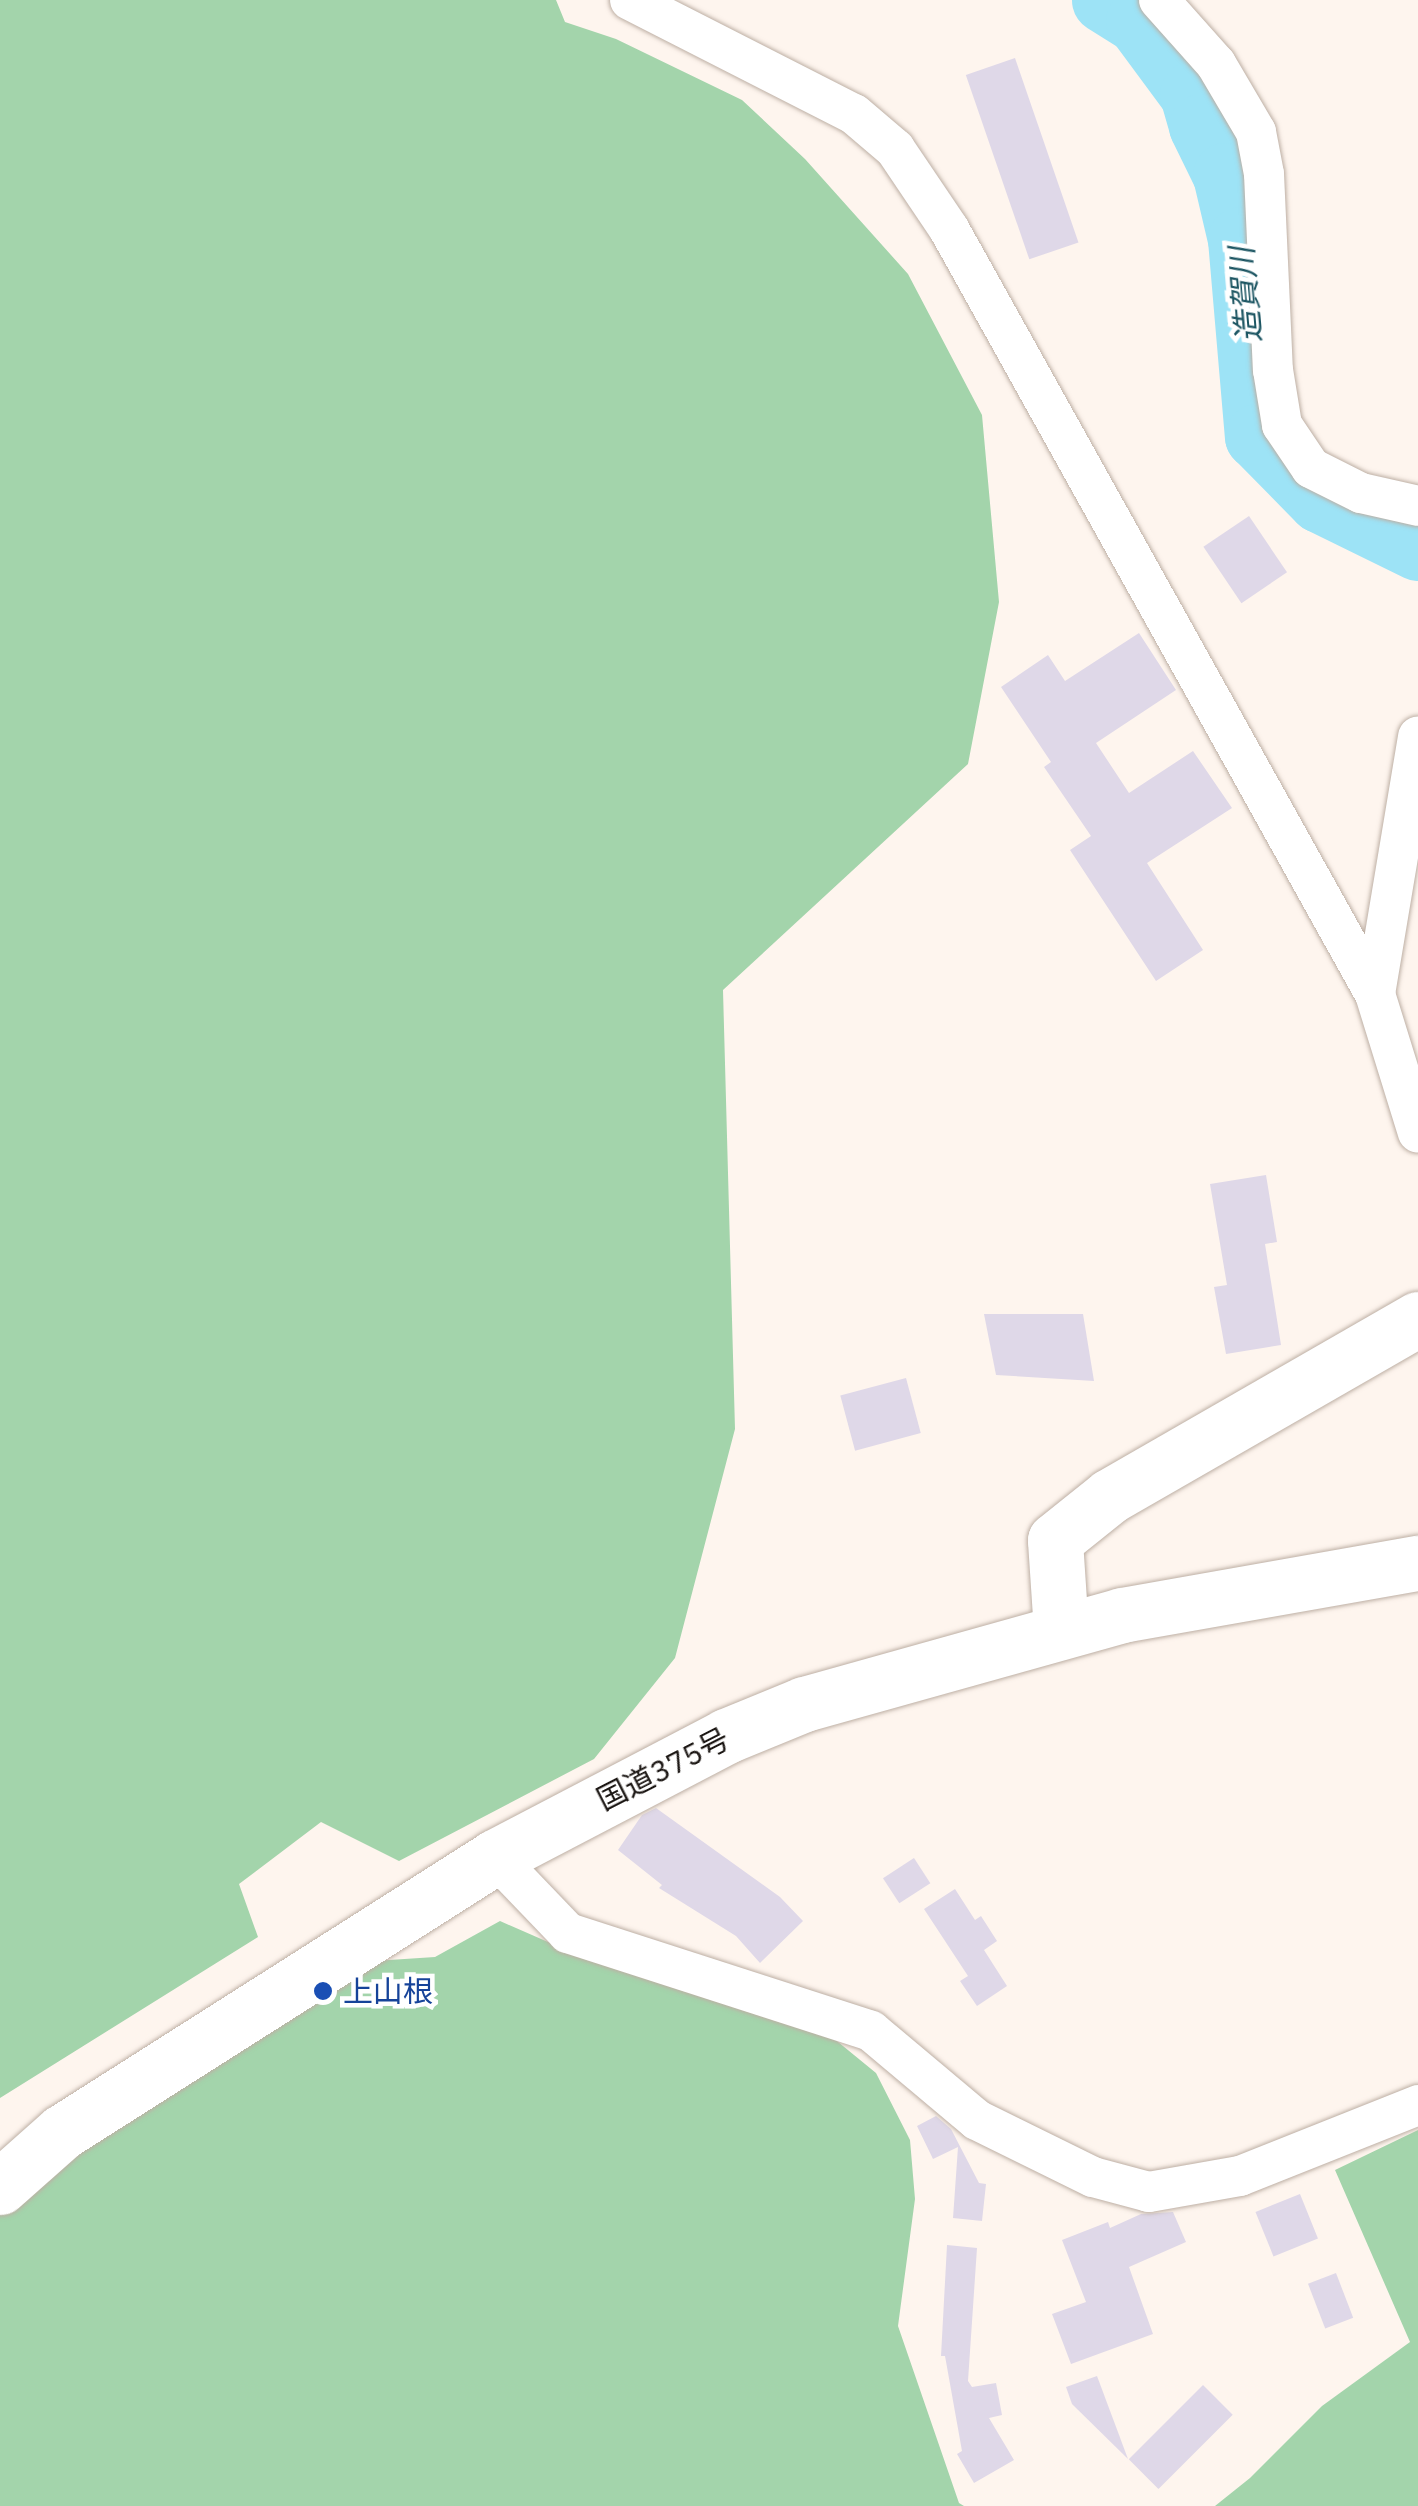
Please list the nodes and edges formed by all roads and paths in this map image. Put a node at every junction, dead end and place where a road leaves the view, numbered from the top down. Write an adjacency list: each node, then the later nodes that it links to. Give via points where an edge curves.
1 (630, 0): 5 (street, via 854,114 895,149 949,228)
2 (1159, 0): 3 (street, via 1216,64 1256,132 1282,425 1311,468 1361,493)
3 (1418, 506)
4 (1418, 737): 5 (street)
5 (1375, 994): 6 (street)
6 (1418, 1133)
7 (1418, 1320): 9 (main road, via 1110,1496 1055,1540)
8 (1418, 1563): 9 (main road, 国道375号)
9 (1061, 1631): 10 (main road, 国道375号, via 804,1704 726,1736)
10 (495, 1856): 11 (street, via 568,1934 871,2031 976,2120 1130,2187 1149,2192 1240,2176); 12 (main road, 国道375号, via 62,2132)
11 (1418, 2105)
12 (0, 2187)

